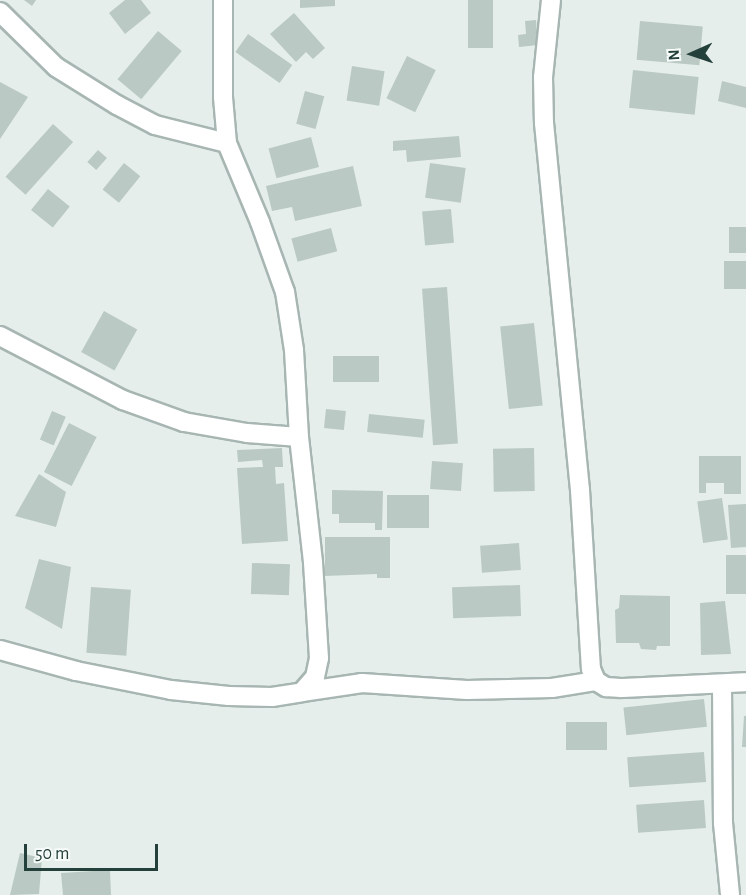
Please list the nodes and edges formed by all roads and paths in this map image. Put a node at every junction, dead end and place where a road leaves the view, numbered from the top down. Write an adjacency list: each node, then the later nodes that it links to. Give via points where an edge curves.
1 (223, 0): 4 (street)
2 (551, 0): 8 (street, via 546,24 543,123 580,490 591,669)
3 (0, 12): 4 (street, via 56,67 117,105 155,124)
4 (227, 143): 6 (street, via 285,292 294,350)
5 (0, 336): 6 (street, via 123,400 184,422)
6 (299, 437): 11 (street, via 320,658 315,677)
7 (0, 650): 11 (street, via 76,671 171,690 272,697)
8 (596, 681): 10 (street, via 606,687 621,688); 11 (street, via 552,688 467,690 362,683)
9 (746, 682): 10 (street)
10 (722, 684): 12 (street, via 723,824)
11 (302, 693)
12 (730, 895)

